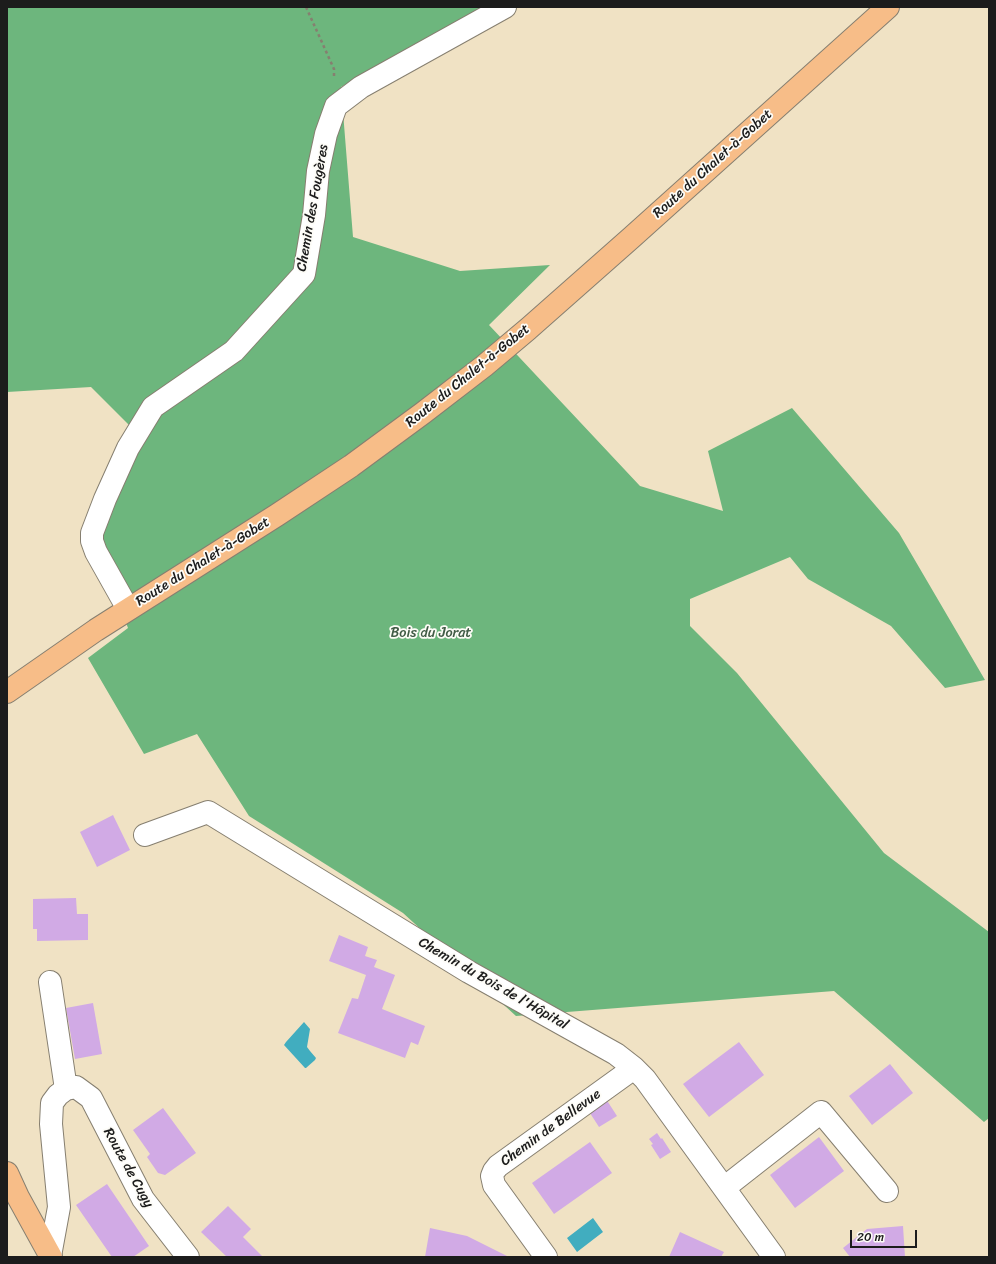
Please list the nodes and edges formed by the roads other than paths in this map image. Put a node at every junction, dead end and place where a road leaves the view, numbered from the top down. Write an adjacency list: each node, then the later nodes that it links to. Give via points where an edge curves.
1 (505, 7): 3 (street, Chemin des Fougères, via 361,87 336,106 326,134 318,171 304,274 234,351 153,407 128,448 105,499 92,533 92,541)
2 (888, 7): 3 (main road, Route du Chalet-à-Gobet, via 626,243 484,366 351,466)
3 (128, 609): 4 (main road, Route du Chalet-à-Gobet)
4 (7, 692)
5 (145, 835): 7 (street, Chemin du Bois de l'Hôpital, via 208,812 469,972 616,1054)
6 (50, 982): 8 (street)
7 (634, 1068): 10 (street, Chemin du Bois de l'Hôpital, via 646,1079); 14 (street, Chemin de Bellevue, via 494,1171 494,1185)
8 (66, 1089): 12 (street, via 52,1103 51,1124 58,1207); 13 (street, Route de Cugy, via 76,1087 91,1098 143,1199)
9 (7, 1173): 12 (main road)
10 (724, 1188): 11 (street, via 821,1112); 15 (street, Chemin du Bois de l'Hôpital)
11 (887, 1191)
12 (50, 1256)
13 (188, 1257)
14 (546, 1257)
15 (774, 1257)

